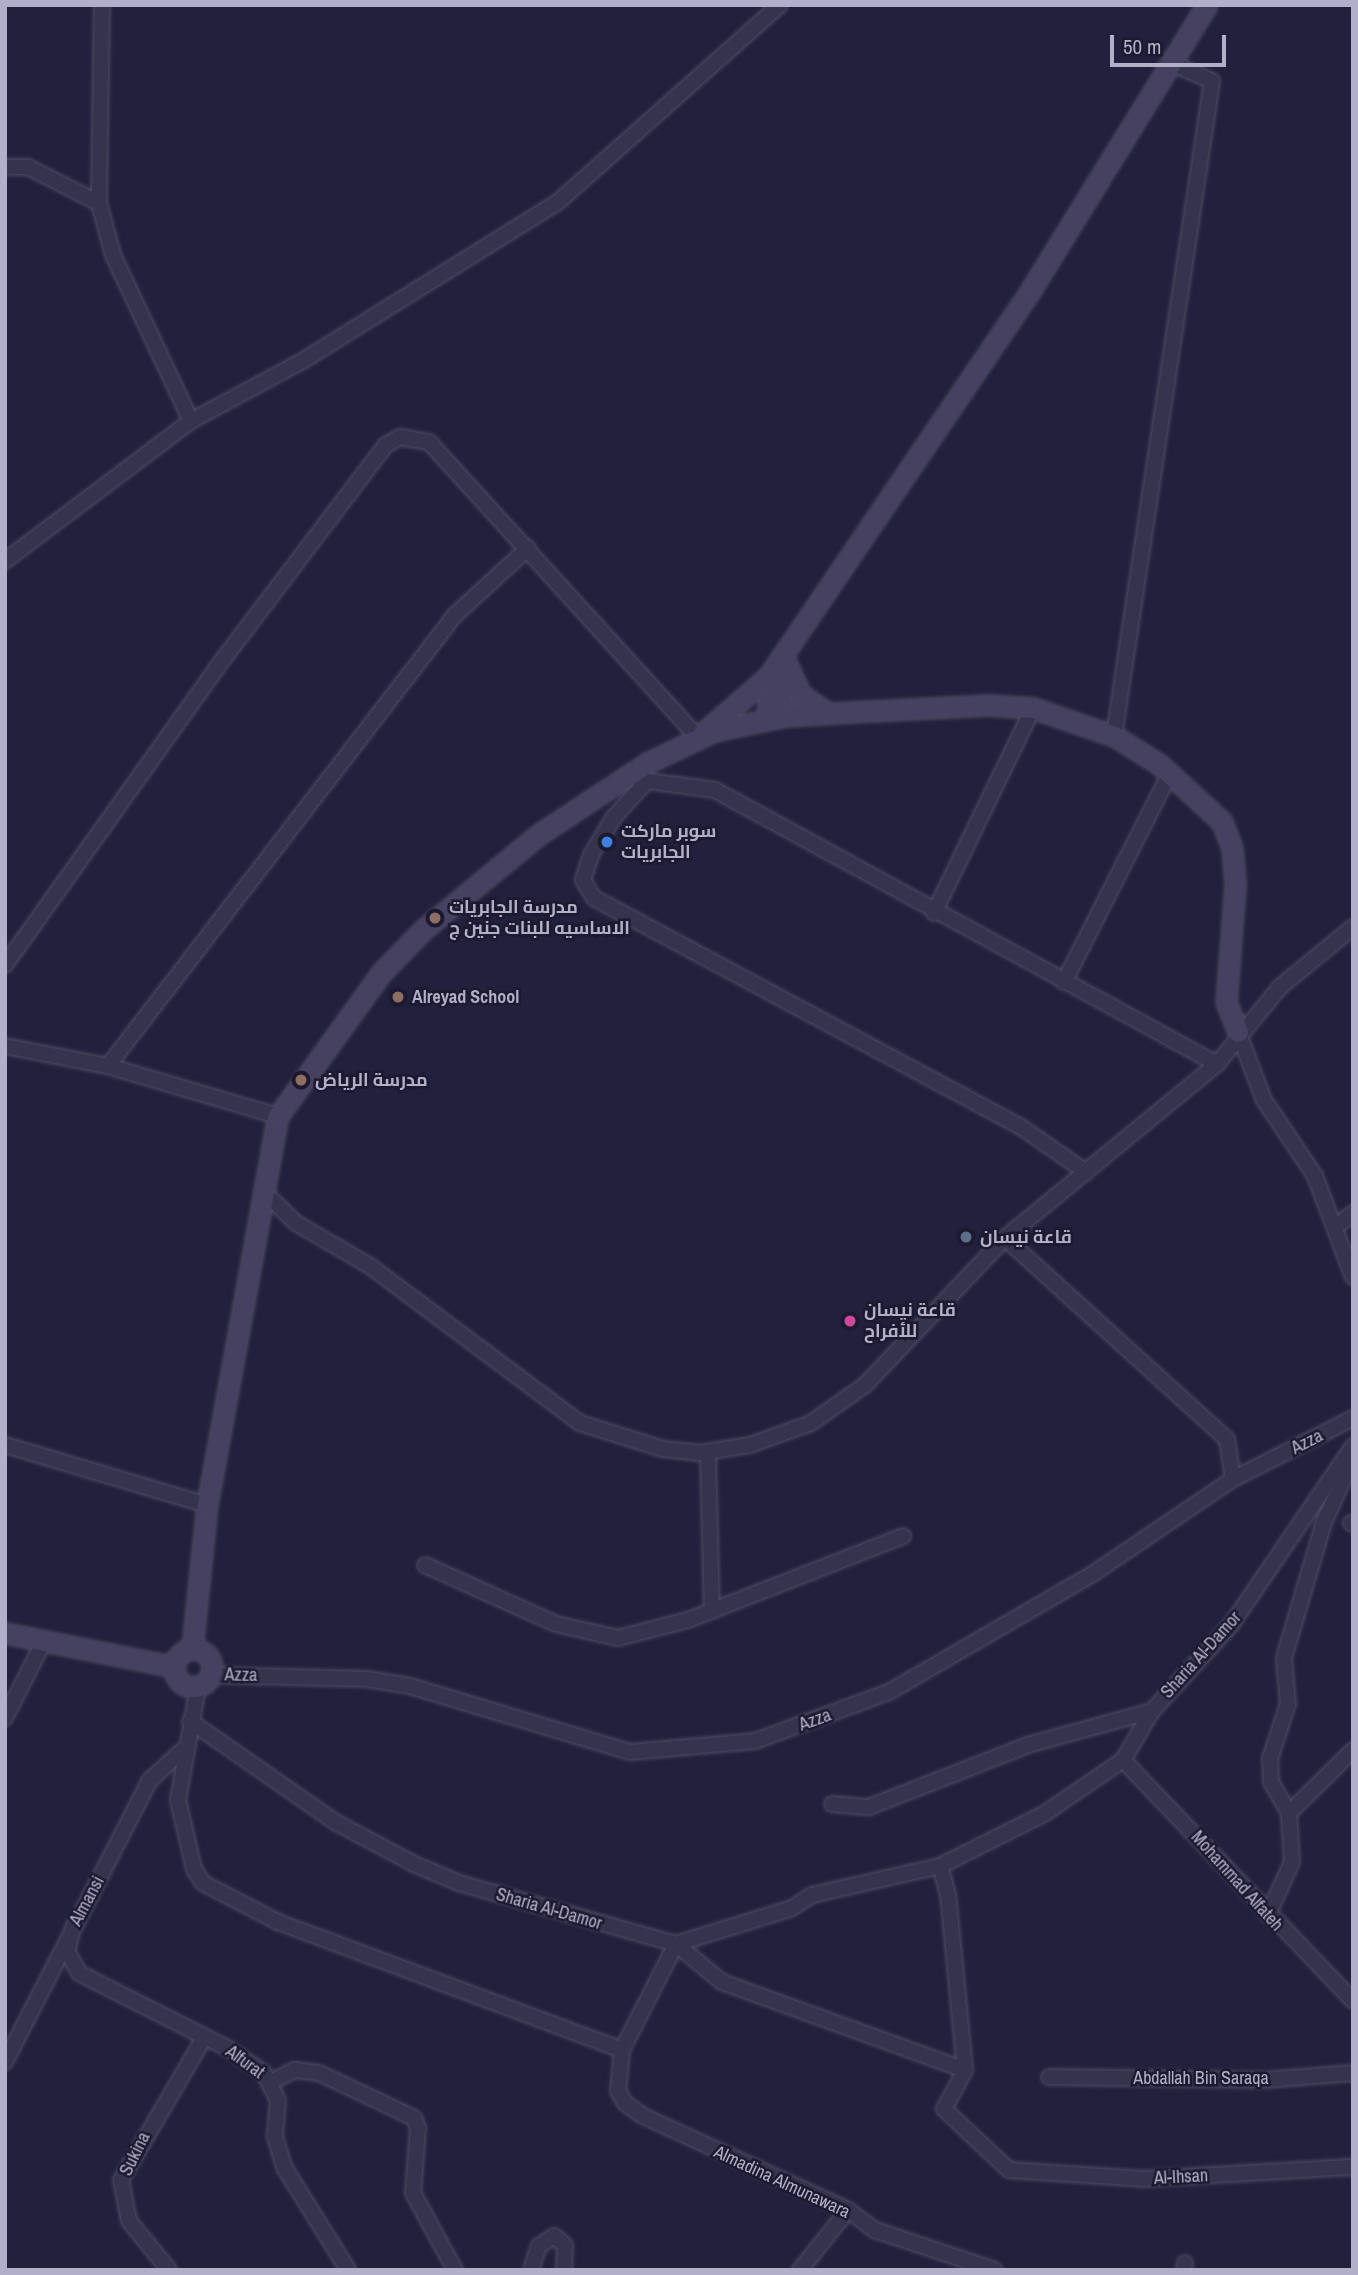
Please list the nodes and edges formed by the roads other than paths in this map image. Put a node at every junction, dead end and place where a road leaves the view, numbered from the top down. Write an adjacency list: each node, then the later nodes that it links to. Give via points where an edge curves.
1 (102, 5): 6 (street)
2 (780, 5): 7 (street, via 559,201 304,360)
3 (1207, 5): 4 (street)
4 (1171, 62): 10 (street, via 1009,323); 14 (street, via 1212,81)
5 (5, 167): 6 (street, via 28,167)
6 (99, 203): 7 (street, via 113,255)
7 (191, 421): 9 (street)
8 (527, 548): 15 (street); 21 (street, via 429,442 400,437 386,445 218,666); 26 (street, via 455,615)
9 (5, 561)
10 (777, 664): 12 (street, via 801,695); 13 (street); 15 (street)
11 (1033, 708): 12 (street, via 988,705); 14 (street); 19 (street)
12 (828, 713): 13 (street)
13 (774, 718): 15 (street)
14 (1114, 736): 16 (street)
15 (698, 738): 17 (street)
16 (1170, 773): 22 (street); 23 (street, via 1222,822 1232,848 1236,923 1226,1002)
17 (625, 778): 18 (street); 27 (street, via 538,835 424,929 381,973)
18 (647, 781): 19 (street, via 716,790); 28 (street, via 614,817 591,855 583,880 594,898 1018,1125)
19 (934, 913): 22 (street)
20 (1353, 927): 23 (street, via 1280,986)
21 (5, 965)
22 (1064, 982): 25 (street)
23 (1238, 1032): 25 (street); 31 (street, via 1264,1100 1315,1177)
24 (5, 1046): 26 (street)
25 (1217, 1065): 28 (street)
26 (108, 1066): 27 (street)
27 (278, 1116): 29 (street)
28 (1086, 1172): 32 (street)
29 (262, 1190): 37 (street, via 296,1223 370,1266 561,1413 621,1440); 40 (street)
30 (1353, 1213): 31 (street)
31 (1338, 1226): 33 (street)
32 (1005, 1238): 37 (street, via 848,1399 792,1432); 39 (street, via 1227,1439)
33 (1353, 1277)
34 (1353, 1418): 39 (street, Azza)
35 (5, 1445): 40 (street)
36 (1353, 1446): 49 (street, Sharia Al-Damor, via 1231,1625)
37 (708, 1452): 43 (street)
38 (1353, 1459): 56 (street, via 1324,1522 1284,1658 1288,1704 1270,1759 1271,1782)
39 (1233, 1479): 48 (street, Azza, via 1091,1575 889,1692 755,1741 630,1752 410,1686 367,1679)
40 (207, 1505): 46 (street)
41 (903, 1536): 43 (street)
42 (425, 1565): 43 (street, via 556,1624 596,1636 641,1634)
43 (712, 1611)
44 (5, 1633): 45 (street)
45 (43, 1643): 47 (street); 50 (street)
46 (192, 1649): 47 (street, via 181,1654); 48 (street, via 209,1657)
47 (175, 1667): 48 (street, via 181,1682)
48 (204, 1681): 51 (street)
49 (1152, 1711): 54 (street, Sharia Al-Damor); 55 (street, via 1028,1745 869,1807)
50 (5, 1718)
51 (190, 1721): 52 (street); 60 (street, Sharia Al-Damor, via 337,1823 414,1864 459,1883)
52 (183, 1750): 59 (street, Almansi, via 150,1780); 63 (street, via 177,1779 183,1834 194,1870 210,1888 278,1922)
53 (1353, 1750): 56 (street)
54 (1123, 1760): 57 (street, Sharia Al-Damor, via 1044,1814); 58 (street, Mohammad Alfateh)
55 (832, 1804)
56 (1289, 1813): 58 (street, via 1292,1862)
57 (940, 1866): 60 (street, Sharia Al-Damor, via 811,1895 792,1908); 65 (street, via 948,1895)
58 (1268, 1915): 61 (street, Mohammad Alfateh)
59 (74, 1924): 62 (street, Alfurat, via 67,1951 76,1970); 64 (street, Almansi)
60 (676, 1944): 63 (street); 65 (street, via 722,1982)
61 (1353, 2000)
62 (204, 2038): 68 (street, Alfurat, via 239,2054); 71 (street, Sukina, via 121,2179 130,2221)
63 (622, 2050): 70 (street, Almadina Almunawara, via 618,2091 633,2110)
64 (5, 2062)
65 (965, 2070): 69 (street, Al-Ihsan, via 944,2109 1009,2170 1143,2179)
66 (1353, 2073): 67 (street, Abdallah Bin Saraqa, via 1266,2080)
67 (1049, 2077)
68 (271, 2082): 72 (street, Alfurat, via 278,2100 275,2137 284,2167); 73 (street, via 295,2070 319,2073 414,2118 418,2131 413,2193)
69 (1353, 2168)
70 (848, 2210): 76 (street); 77 (street, Almadina Almunawara, via 875,2230)
71 (169, 2270)
72 (348, 2270)
73 (455, 2270)
74 (531, 2270): 75 (street, via 539,2246 554,2236 565,2245)
75 (564, 2270)
76 (800, 2270)
77 (994, 2270)

